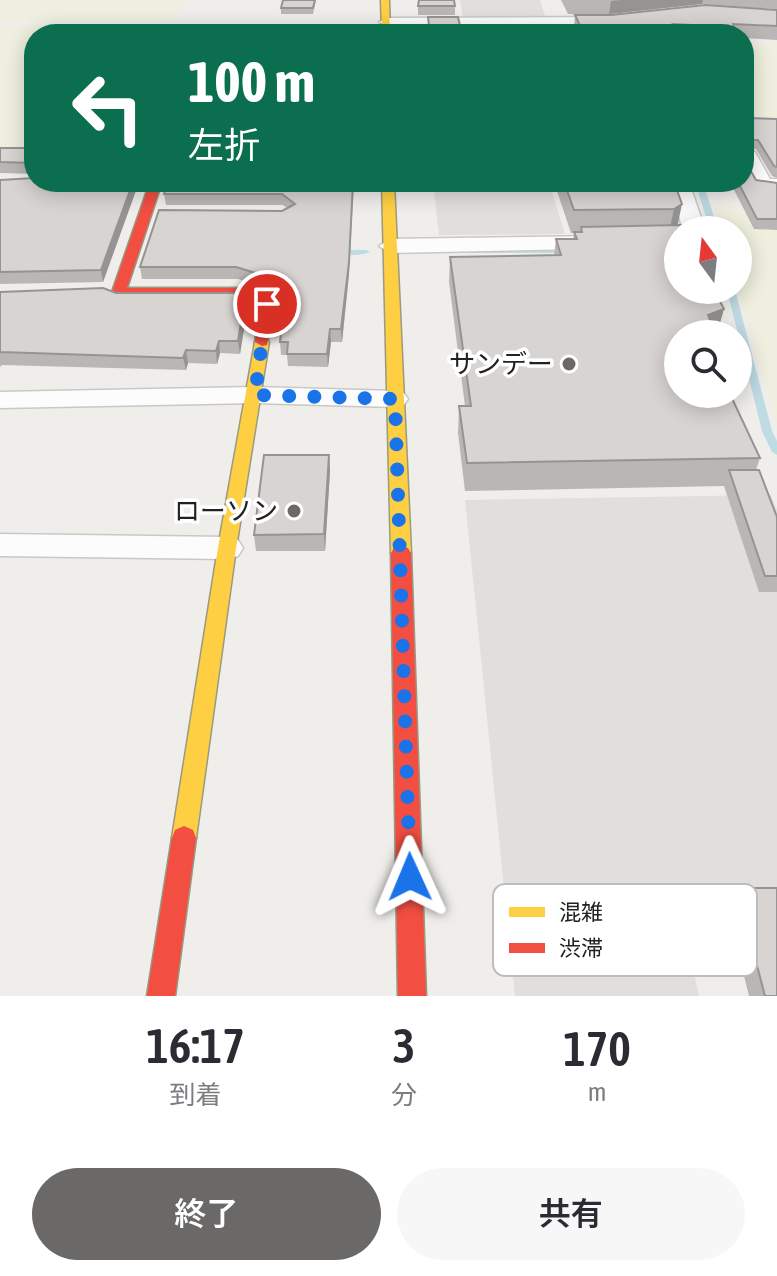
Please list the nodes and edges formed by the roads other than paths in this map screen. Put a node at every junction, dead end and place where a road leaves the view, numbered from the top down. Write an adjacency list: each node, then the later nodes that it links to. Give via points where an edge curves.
1 (385, 0): 5 (street)
2 (550, 0): 4 (street)
3 (624, 20): 4 (street)
4 (559, 22): 6 (street)
5 (386, 24)
6 (501, 24)
7 (754, 156): 8 (street)
8 (777, 156)
9 (754, 170): 10 (street, via 763,185)
10 (777, 185)
11 (155, 192): 17 (street, via 153,214)
12 (388, 192): 16 (street)
13 (682, 192): 14 (street)
14 (690, 216)
15 (664, 241): 16 (street)
16 (390, 246): 20 (street)
17 (119, 292): 18 (street); 19 (street, via 245,292 267,304)
18 (89, 293)
19 (255, 395): 20 (street); 21 (street); 22 (street)
20 (395, 399): 25 (street)
21 (0, 400)
22 (227, 548): 23 (street); 24 (street)
23 (3, 552)
24 (161, 996)
25 (412, 996)

